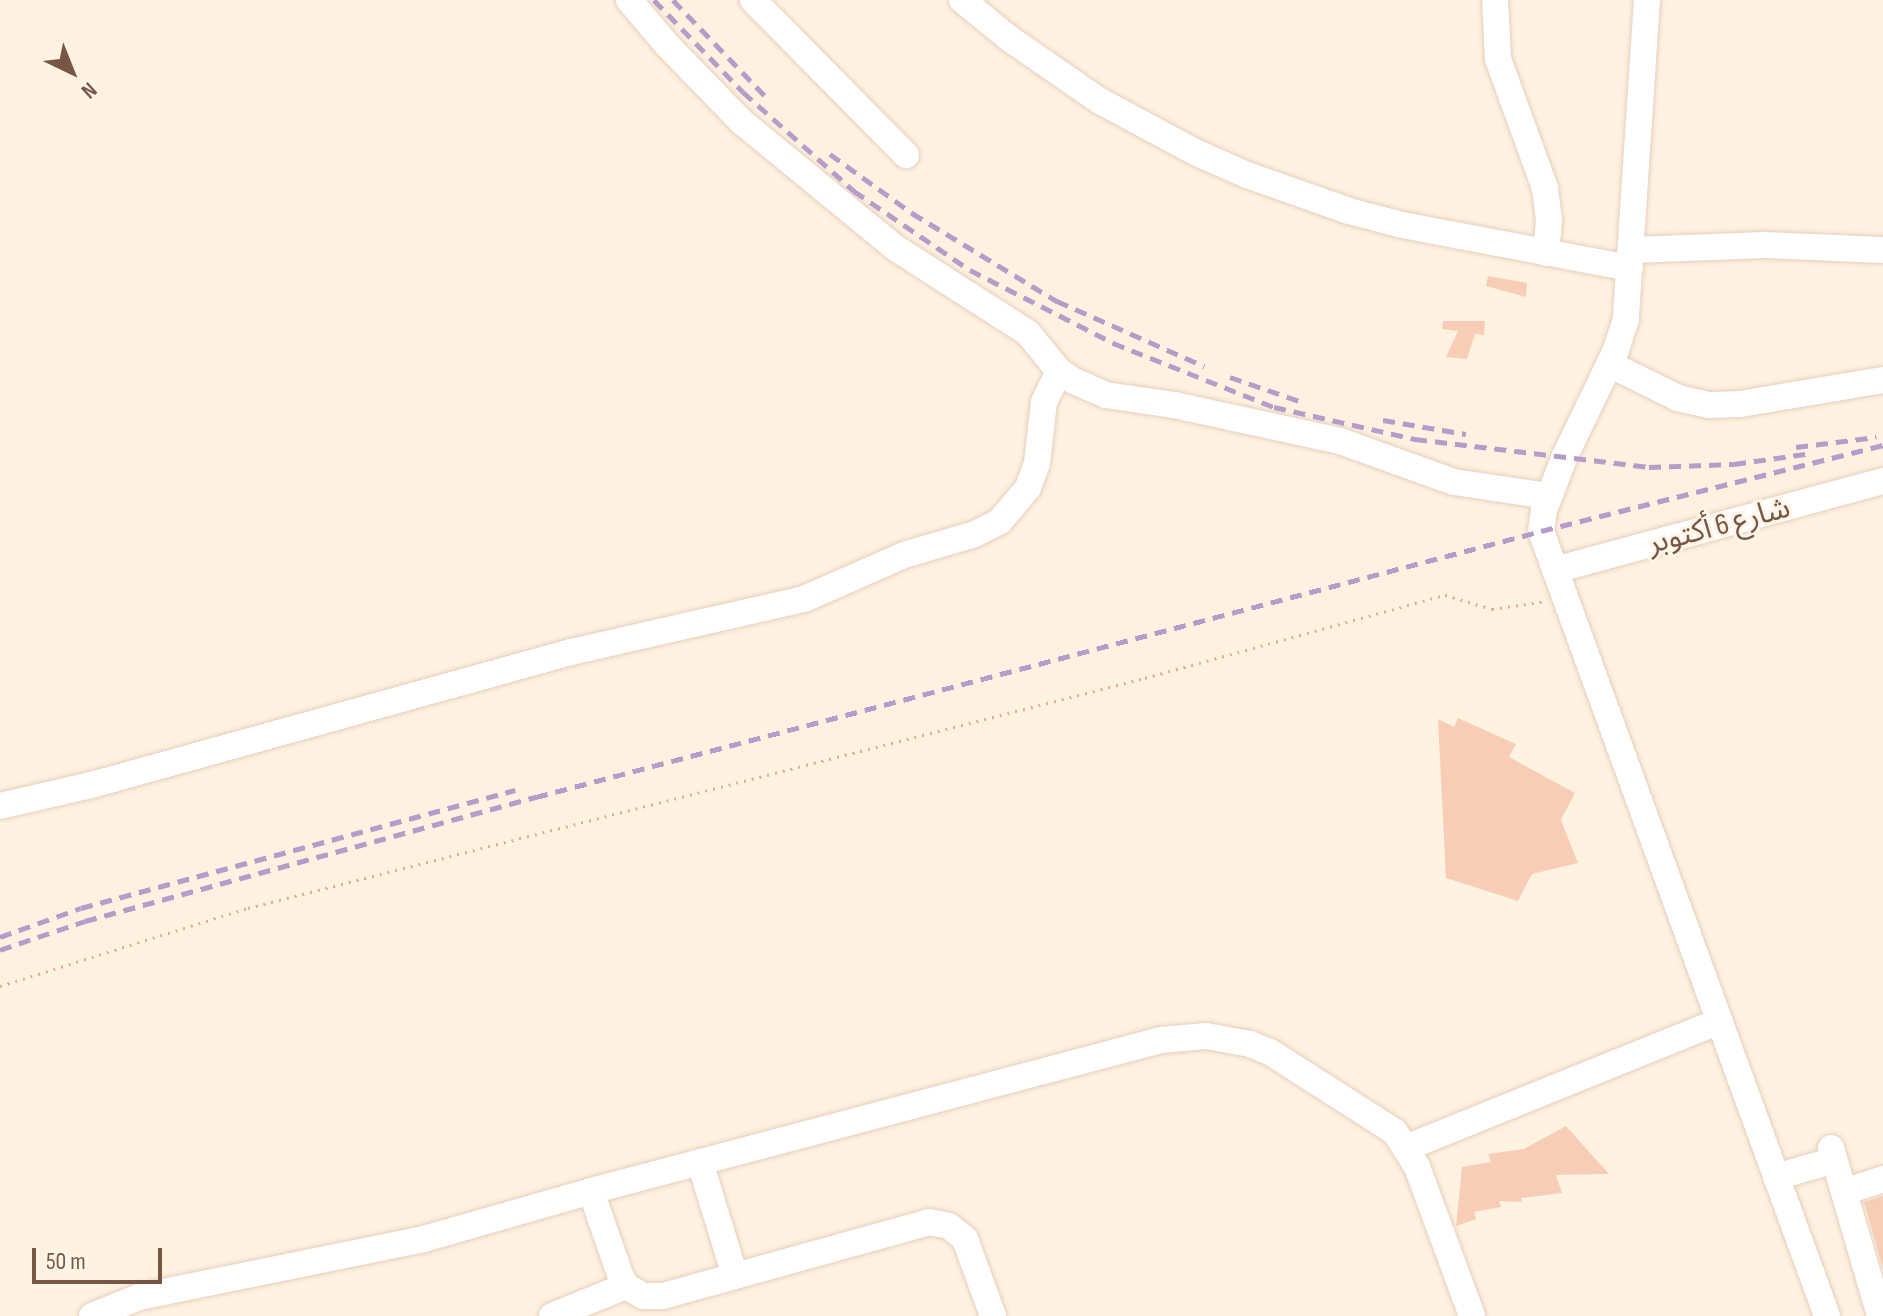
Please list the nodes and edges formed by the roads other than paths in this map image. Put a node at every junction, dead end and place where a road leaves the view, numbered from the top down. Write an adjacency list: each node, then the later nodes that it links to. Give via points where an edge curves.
1 (629, 0): 11 (street, via 742,122 894,247 1021,327)
2 (753, 0): 6 (street)
3 (962, 0): 8 (street, via 1100,101 1247,175 1389,222)
4 (1495, 0): 8 (street, via 1498,59 1545,188)
5 (1647, 0): 9 (street)
6 (906, 155)
7 (1883, 250): 9 (street, via 1765,245)
8 (1546, 253): 9 (street)
9 (1631, 259): 10 (street, via 1626,319)
10 (1609, 364): 12 (street, via 1678,398 1709,405); 14 (street)
11 (1059, 371): 14 (street, via 1106,395 1312,433 1454,482); 16 (street, via 1044,402 1037,463 1028,488 1000,521 975,534 904,555 804,599 571,652)
12 (1883, 380)
13 (1883, 481): 15 (street, شارع 6 أكتوبر)
14 (1549, 496): 15 (street, via 1541,531)
15 (1555, 570): 17 (street)
16 (0, 806)
17 (1720, 1021): 18 (street); 20 (street)
18 (1408, 1147): 19 (street, via 1379,1119 1270,1052 1206,1036 1161,1040); 31 (street)
19 (700, 1162): 22 (street); 24 (street)
20 (1776, 1177): 23 (street, via 1832,1154); 32 (street)
21 (1883, 1179): 23 (street)
22 (591, 1191): 25 (street); 28 (street, via 424,1239 139,1297)
23 (1844, 1192): 26 (street)
24 (735, 1276): 27 (street); 30 (street, via 919,1224 940,1223 958,1231 971,1247)
25 (626, 1286): 27 (street); 29 (street)
26 (1879, 1300)
27 (667, 1306)
28 (92, 1316)
29 (552, 1316)
30 (993, 1316)
31 (1472, 1316)
32 (1827, 1316)

